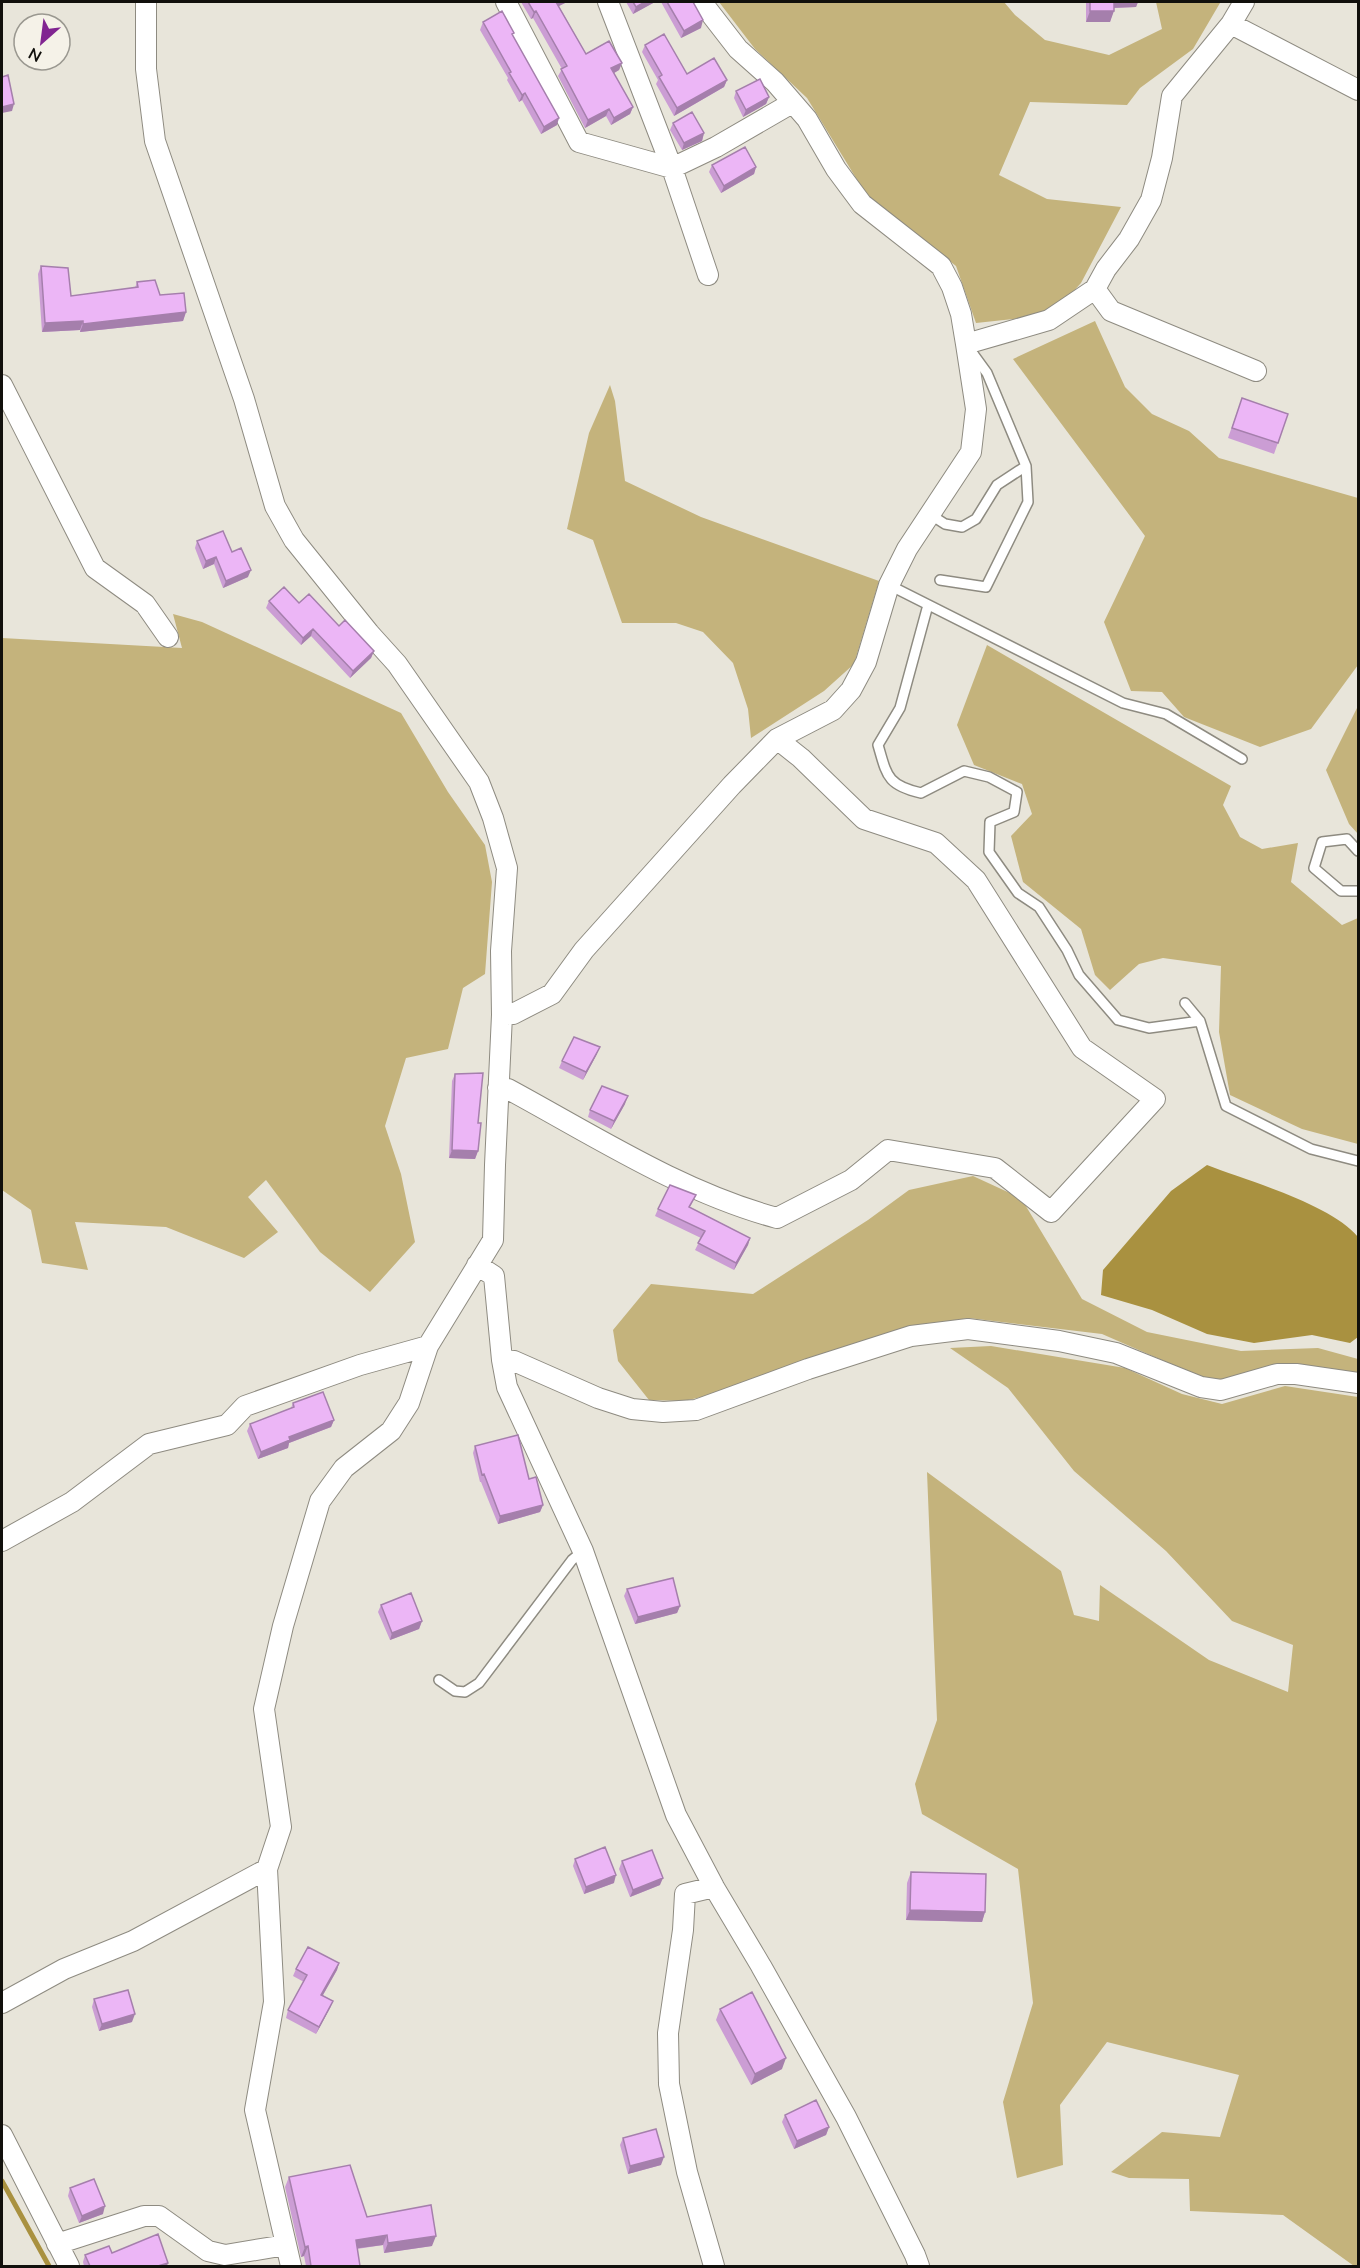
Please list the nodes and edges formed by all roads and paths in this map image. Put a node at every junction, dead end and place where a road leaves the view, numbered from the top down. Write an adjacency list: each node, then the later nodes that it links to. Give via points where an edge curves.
1 (146, 2): 26 (street, via 146,69 155,141 244,399 275,506 294,540 397,664 443,728 479,782 493,818 507,868 501,951)
2 (506, 2): 9 (street, via 579,142)
3 (608, 2): 9 (street)
4 (704, 2): 8 (street, via 738,49)
5 (1244, 2): 6 (street)
6 (1232, 24): 7 (street); 11 (street, via 1172,96 1151,200)
7 (1359, 90)
8 (792, 103): 9 (street); 12 (street, via 807,119 862,204 941,266 961,314)
9 (672, 168): 10 (street)
10 (708, 275)
11 (1095, 289): 12 (street, via 1050,320); 13 (street, via 1111,311)
12 (966, 344): 15 (lane, via 987,373); 16 (street, via 975,409 971,452)
13 (1256, 371)
14 (2, 385): 20 (street, via 95,568 145,604)
15 (1026, 466): 16 (lane, via 997,485 976,519 962,527 945,524); 17 (lane, via 1028,502 986,587)
16 (931, 515): 18 (street, via 907,549)
17 (940, 580)
18 (890, 585): 19 (lane); 21 (street, via 866,662 851,690 833,710)
19 (928, 605): 22 (lane, via 1124,703 1166,714); 27 (lane, via 900,708 878,745 887,777 904,789 921,793 964,771 989,777 1017,792 1014,812 990,822 989,852 1018,893 1039,907 1079,975 1118,1020 1149,1028)
20 (168, 637)
21 (777, 739): 26 (street, via 584,950 552,994 513,1014); 28 (street, via 864,819 936,843 976,880 1082,1048 1155,1099 1051,1212 995,1168 888,1150 851,1180 777,1218 740,1208 661,1173 508,1089)
22 (1242, 759)
23 (1359, 851): 24 (lane, via 1347,839 1322,842 1314,868 1341,891)
24 (1359, 891)
25 (1185, 1003): 27 (lane)
26 (502, 1015): 28 (street)
27 (1200, 1021): 29 (lane, via 1226,1106 1311,1149)
28 (498, 1088): 30 (street, via 493,1240)
29 (1359, 1161)
30 (477, 1265): 31 (street); 32 (street, via 494,1276)
31 (428, 1346): 34 (street, via 360,1365 245,1406 227,1425 149,1444 72,1502); 37 (street, via 409,1403 391,1431 344,1468 320,1501 283,1626 264,1709 281,1827)
32 (502, 1360): 33 (street, via 514,1361 632,1409 663,1412 696,1410 911,1336 968,1329 1116,1353 1202,1387 1221,1390 1277,1374); 35 (street, via 507,1387)
33 (1359, 1383)
34 (2, 1541)
35 (583, 1551): 36 (lane, via 572,1560 479,1683 465,1692 455,1691); 38 (street, via 676,1815)
36 (440, 1680)
37 (267, 1869): 39 (street, via 133,1941 64,1969); 42 (street, via 274,2002 255,2110)
38 (714, 1887): 45 (street, via 685,1894 668,2033 671,2095 687,2172); 46 (street, via 846,2117)
39 (2, 2003)
40 (2, 2135): 41 (street)
41 (57, 2244): 42 (street, via 144,2216 159,2216 208,2251 225,2255); 43 (street)
42 (286, 2245): 44 (street)
43 (69, 2266)
44 (291, 2266)
45 (714, 2266)
46 (919, 2266)

